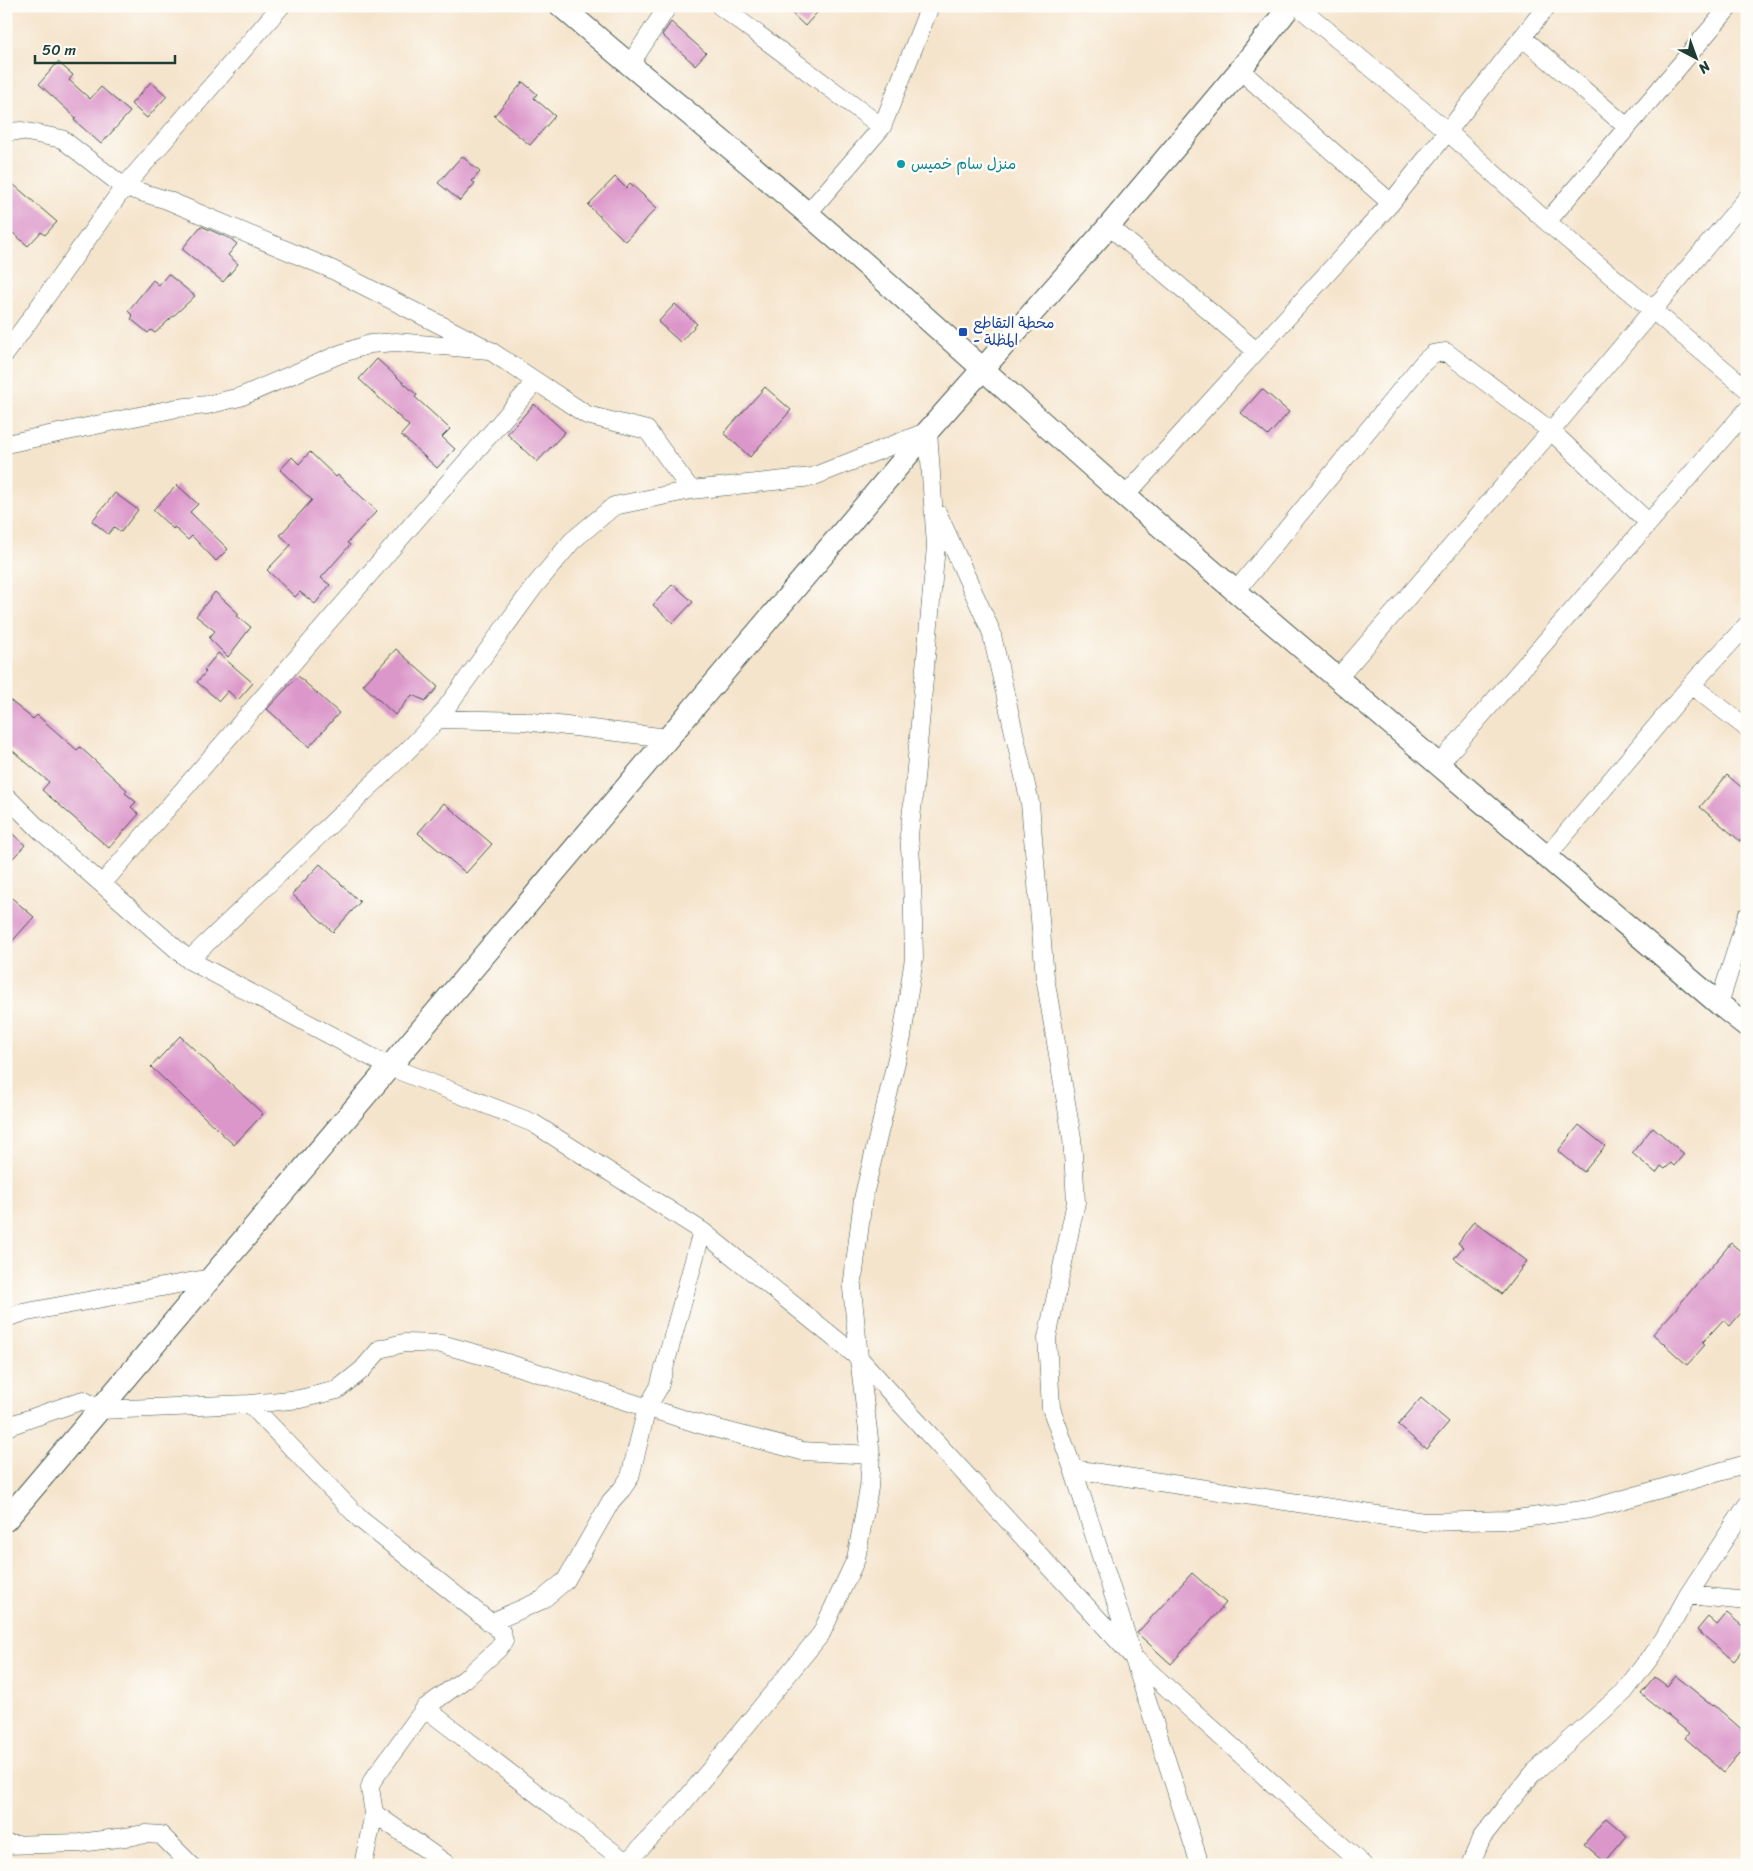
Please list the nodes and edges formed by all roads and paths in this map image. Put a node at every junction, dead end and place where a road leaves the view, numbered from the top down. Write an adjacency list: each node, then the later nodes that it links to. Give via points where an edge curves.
1 (281, 6): 17 (street)
2 (561, 6): 11 (street)
3 (668, 6): 11 (street)
4 (720, 6): 13 (street)
5 (930, 6): 13 (street)
6 (1290, 6): 12 (street)
7 (1298, 6): 15 (street)
8 (1547, 6): 10 (street)
9 (1730, 6): 14 (street)
10 (1522, 37): 14 (street); 15 (street)
11 (629, 66): 20 (street)
12 (1240, 70): 19 (street); 22 (street)
13 (882, 127): 20 (street)
14 (1627, 127): 21 (street)
15 (1447, 131): 19 (street); 21 (street)
16 (6, 132): 17 (street, via 22,131 62,139)
17 (124, 187): 24 (street, via 167,200 331,269); 26 (street)
18 (1747, 198): 23 (street)
19 (1391, 203): 25 (street)
20 (808, 213): 27 (street)
21 (1548, 222): 23 (street)
22 (1109, 226): 25 (street); 27 (street)
23 (1653, 310): 29 (street); 32 (street)
24 (489, 350): 28 (street); 33 (street, via 396,342 370,344 240,397)
25 (1256, 351): 35 (street)
26 (6, 353)
27 (982, 370): 31 (street); 35 (street)
28 (536, 381): 34 (street, via 587,415 647,430); 48 (street)
29 (1747, 389)
30 (1747, 410): 37 (street)
31 (928, 431): 34 (street, via 812,477); 36 (street); 44 (street)
32 (1551, 432): 37 (street); 38 (street, via 1446,352 1433,354); 40 (street)
33 (6, 444)
34 (691, 490): 42 (street, via 614,506 572,541 533,588)
35 (1125, 496): 38 (street)
36 (934, 505): 57 (street, via 936,546 908,835 914,958 902,1037 863,1199 852,1288); 64 (street, via 991,631 1030,803 1045,977 1072,1138 1076,1202 1046,1338 1051,1408)
37 (1649, 523): 45 (street)
38 (1236, 591): 40 (street)
39 (1747, 625): 41 (street)
40 (1337, 679): 45 (street)
41 (1691, 685): 43 (street); 47 (street)
42 (438, 719): 44 (street, via 524,721); 50 (street)
43 (1747, 728)
44 (668, 738): 53 (street)
45 (1439, 764): 47 (street)
46 (6, 796): 48 (street, via 38,829)
47 (1547, 856): 51 (street)
48 (102, 884): 50 (street)
49 (1747, 916): 51 (street)
50 (189, 960): 53 (street)
51 (1719, 1004): 52 (street)
52 (1747, 1026)
53 (390, 1068): 54 (street, via 533,1123); 55 (street)
54 (702, 1231): 57 (street); 59 (street, via 659,1387)
55 (211, 1278): 56 (street); 60 (street)
56 (6, 1318)
57 (859, 1358): 62 (street); 70 (street)
58 (250, 1404): 59 (street, via 300,1399 337,1390 362,1370 380,1349 404,1344 441,1344); 60 (street); 69 (street, via 360,1519)
59 (647, 1408): 62 (street, via 802,1451); 69 (street, via 630,1477 611,1501 566,1580 542,1600)
60 (100, 1410): 61 (street, via 83,1400); 66 (street)
61 (6, 1428)
62 (871, 1455): 74 (street, via 869,1488 856,1559 821,1634 678,1808)
63 (1747, 1464): 64 (street, via 1590,1508 1509,1520 1424,1522)
64 (1073, 1469): 70 (street)
65 (1747, 1505): 67 (street)
66 (6, 1520)
67 (1688, 1595): 68 (street); 80 (street, via 1663,1640 1624,1692 1530,1775 1482,1837)
68 (1747, 1601)
69 (490, 1623): 71 (street, via 501,1631 504,1641 498,1649 465,1679)
70 (1132, 1656): 78 (street); 79 (street)
71 (425, 1708): 72 (street, via 372,1781); 74 (street)
72 (374, 1813): 76 (street); 77 (street)
73 (6, 1845): 75 (street, via 80,1843 161,1835)
74 (625, 1863)
75 (191, 1865)
76 (363, 1865)
77 (448, 1865)
78 (1200, 1865)
79 (1363, 1865)
80 (1470, 1865)

